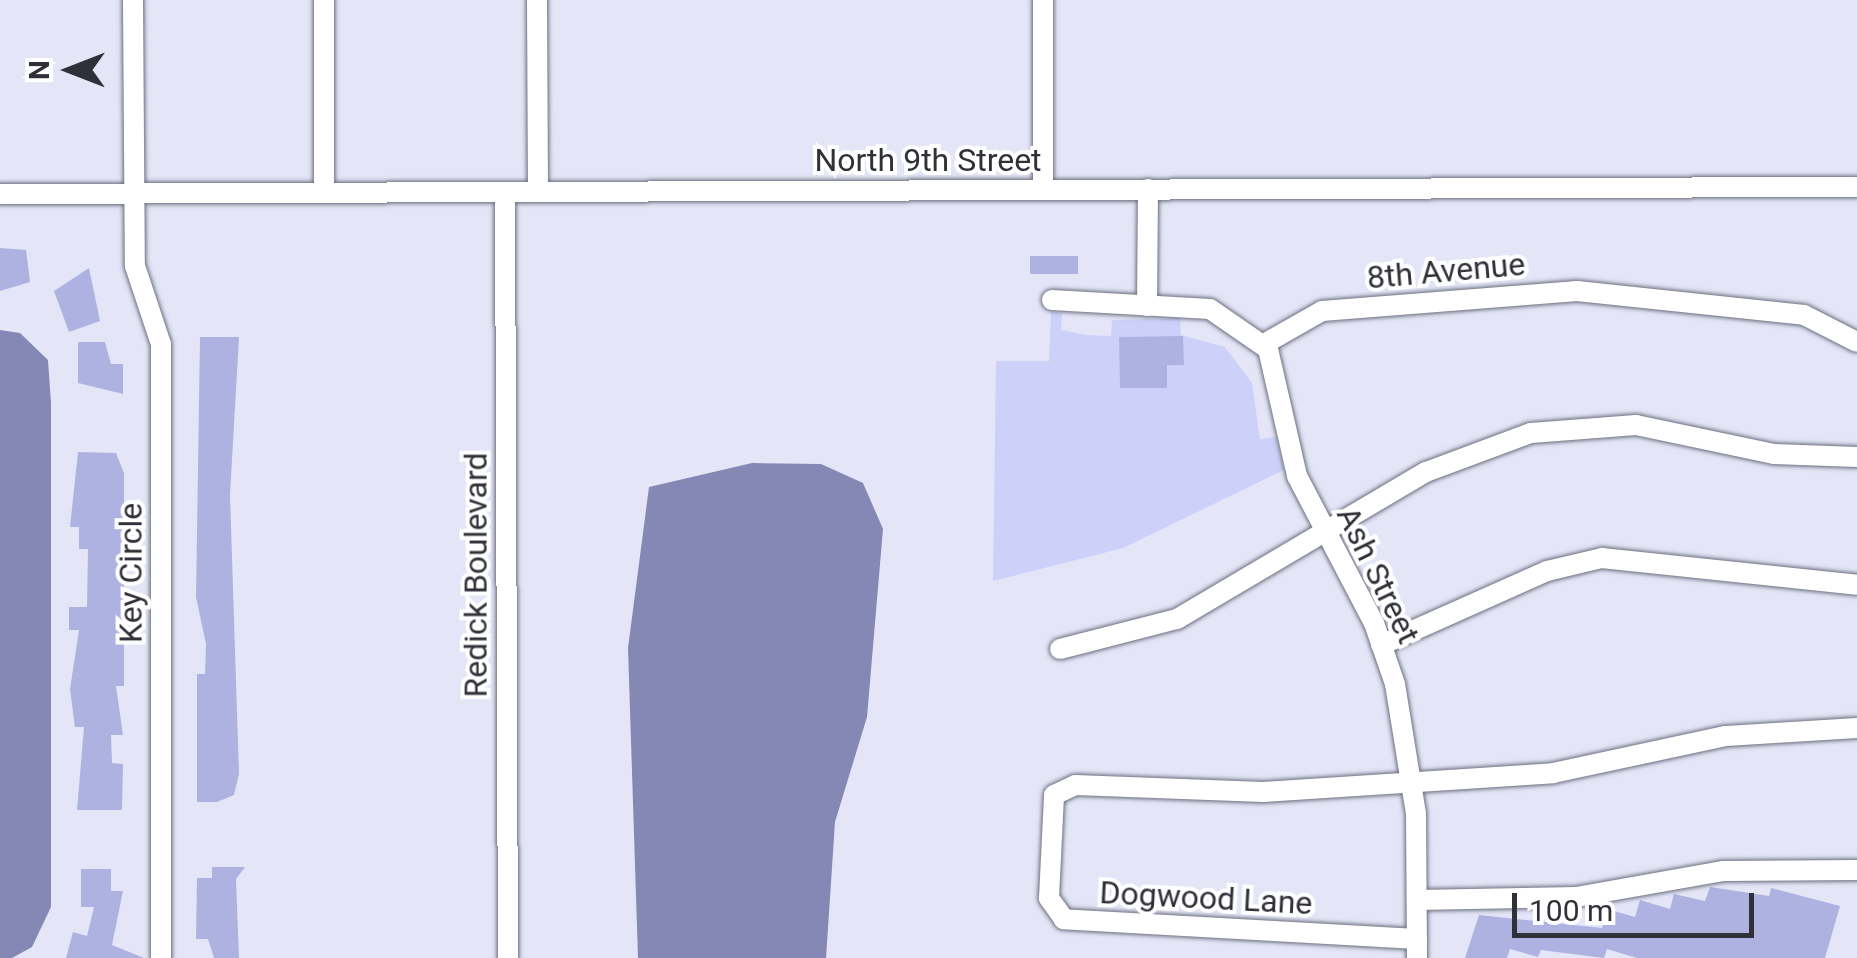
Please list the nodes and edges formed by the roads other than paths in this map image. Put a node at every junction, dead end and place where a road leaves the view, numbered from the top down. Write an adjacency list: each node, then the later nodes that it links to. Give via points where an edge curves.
1 (133, 0): 12 (street, Key Circle)
2 (324, 0): 10 (street)
3 (538, 0): 9 (street)
4 (1043, 0): 7 (street)
5 (1857, 187): 6 (street, North 9th Street)
6 (1148, 189): 7 (street, North 9th Street); 14 (street)
7 (1043, 190): 9 (street, North 9th Street)
8 (504, 192): 9 (street, North 9th Street); 10 (street, North 9th Street); 28 (street, Redick Boulevard)
9 (538, 192)
10 (324, 193): 12 (street, North 9th Street)
11 (0, 194): 12 (street, North 9th Street)
12 (133, 194): 27 (street, Key Circle, via 135,266 162,344)
13 (1052, 300): 14 (street)
14 (1146, 306): 16 (street, via 1210,309)
15 (1857, 342): 16 (street, 8th Avenue, via 1804,316 1578,291 1322,311)
16 (1264, 344): 18 (street, Ash Street, via 1298,476)
17 (1857, 457): 18 (street, via 1774,454 1658,427 1556,428 1452,459)
18 (1326, 532): 20 (street, Ash Street); 21 (street, via 1154,629)
19 (1857, 585): 20 (street, via 1602,558 1547,571)
20 (1382, 645): 23 (street, Ash Street)
21 (1060, 649)
22 (1857, 728): 23 (street, via 1726,736 1553,772)
23 (1412, 778): 25 (street, Ash Street); 26 (street, Dogwood Lane, via 1264,792 1062,788 1049,808 1049,898 1064,919 1095,924)
24 (1857, 870): 25 (street, via 1724,871 1576,897)
25 (1417, 900): 26 (street, Ash Street)
26 (1417, 948)
27 (161, 958)
28 (508, 958)

